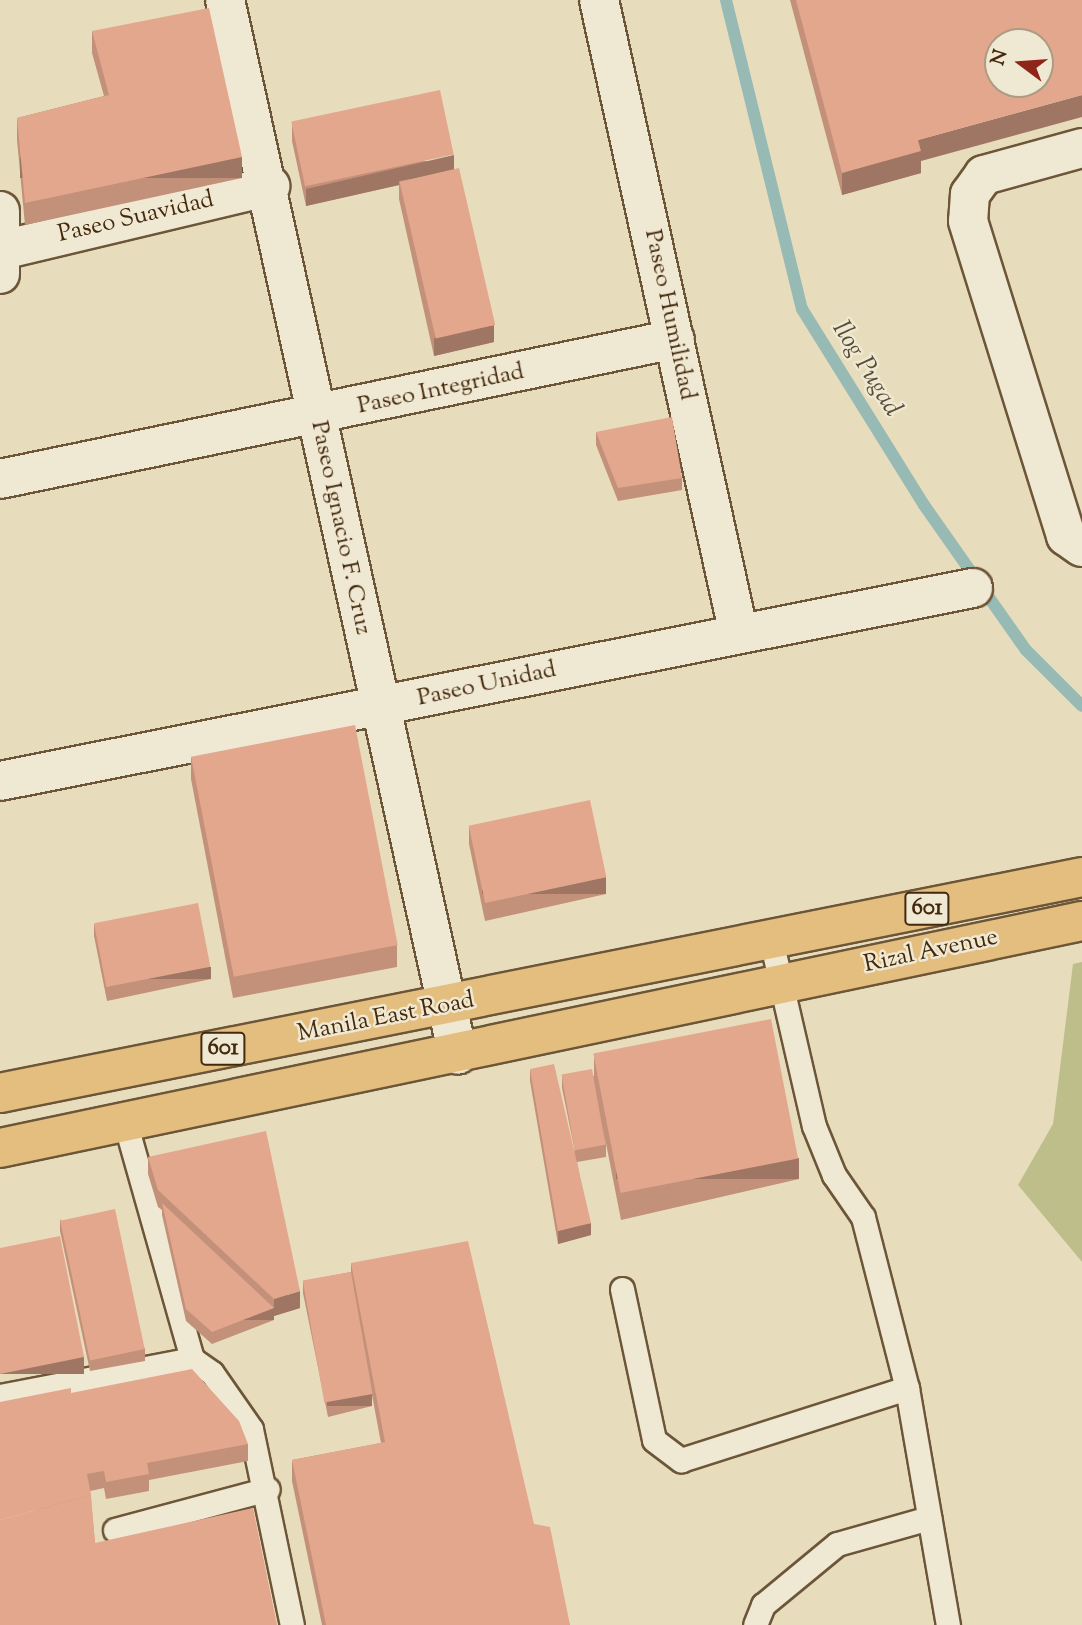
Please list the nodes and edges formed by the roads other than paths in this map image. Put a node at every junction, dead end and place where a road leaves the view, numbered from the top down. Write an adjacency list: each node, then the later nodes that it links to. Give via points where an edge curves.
1 (225, 0): 4 (street, Paseo Ignacio F. Cruz)
2 (599, 0): 7 (street, Paseo Humilidad)
3 (1082, 148): 10 (street, via 984,175 970,194 968,221 1066,536)
4 (270, 186): 6 (street, Paseo Suavidad); 8 (street, Paseo Ignacio F. Cruz)
5 (0, 211): 6 (street)
6 (1, 262)
7 (675, 339): 8 (street, Paseo Integridad); 12 (street, Paseo Humilidad)
8 (316, 417): 9 (street, Paseo Integridad); 13 (street, Paseo Ignacio F. Cruz)
9 (0, 480)
10 (1082, 547)
11 (973, 589): 12 (street, Paseo Unidad)
12 (738, 630): 13 (street, Paseo Unidad)
13 (379, 708): 14 (street, Paseo Unidad); 19 (street, Paseo Ignacio F. Cruz)
14 (0, 780)
15 (1082, 877): 17 (main road, Rizal Avenue / 601)
16 (1082, 921): 18 (main road, Rizal Avenue / 601)
17 (771, 940): 18 (lane); 19 (main road, Manila East Road / 601)
18 (781, 984): 20 (main road, Manila East Road / 601); 26 (lane, via 814,1126 834,1175 863,1217)
19 (447, 1006): 20 (street, Paseo Ignacio F. Cruz); 21 (main road, Manila East Road / 601)
20 (457, 1055): 22 (main road, Manila East Road / 601)
21 (0, 1093)
22 (125, 1122): 23 (main road, 601); 25 (lane)
23 (0, 1148)
24 (622, 1290): 26 (lane, via 654,1440 681,1460)
25 (192, 1359): 27 (lane); 28 (lane, via 212,1373 251,1429)
26 (907, 1388): 29 (lane)
27 (0, 1396)
28 (268, 1489): 30 (lane); 31 (lane)
29 (929, 1518): 32 (lane, via 837,1544 762,1605); 33 (lane)
30 (114, 1530)
31 (292, 1625)
32 (755, 1625)
33 (948, 1625)

